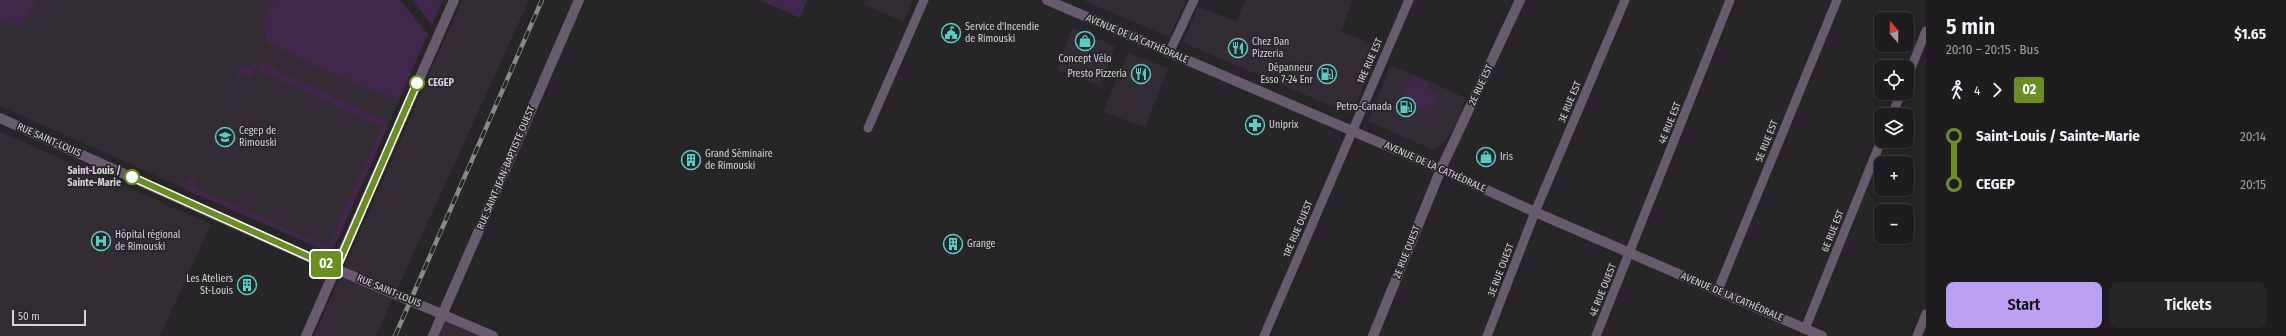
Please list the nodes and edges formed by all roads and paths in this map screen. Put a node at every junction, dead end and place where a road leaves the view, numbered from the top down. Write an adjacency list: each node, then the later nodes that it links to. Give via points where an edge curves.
1 (454, 0): 21 (street)
2 (579, 0): 23 (street, RUE SAINT-JEAN-BAPTISTE OUEST)
3 (924, 0): 15 (street)
4 (1048, 0): 12 (street, AVENUE DE LA CATHÉDRALE)
5 (1194, 0): 12 (street)
6 (1409, 0): 16 (street, 1RE RUE EST)
7 (1520, 0): 18 (street, 2E RUE EST)
8 (1625, 0): 19 (street, 3E RUE EST)
9 (1730, 0): 20 (street, 4E RUE EST)
10 (1837, 0): 22 (street, 5E RUE EST)
11 (1926, 31): 13 (street)
12 (1170, 53): 16 (street, AVENUE DE LA CATHÉDRALE)
13 (1914, 61)
14 (0, 118): 21 (street, RUE SAINT-LOUIS)
15 (868, 128)
16 (1352, 131): 18 (street, AVENUE DE LA CATHÉDRALE); 29 (street, 1RE RUE OUEST)
17 (1878, 148): 25 (street, 6E RUE EST)
18 (1441, 169): 19 (street, AVENUE DE LA CATHÉDRALE); 30 (street, 2E RUE OUEST)
19 (1535, 212): 20 (street, AVENUE DE LA CATHÉDRALE); 31 (street, 3E RUE OUEST)
20 (1630, 253): 22 (street, AVENUE DE LA CATHÉDRALE); 32 (street, 4E RUE OUEST)
21 (336, 269): 23 (street, RUE SAINT-LOUIS); 26 (street)
22 (1718, 290): 25 (street, AVENUE DE LA CATHÉDRALE)
23 (443, 314): 27 (street, RUE SAINT-JEAN-BAPTISTE OUEST); 28 (street, RUE SAINT-LOUIS)
24 (1926, 314): 34 (street)
25 (1805, 329): 33 (street, AVENUE DE LA CATHÉDRALE)
26 (306, 336)
27 (433, 336)
28 (493, 336)
29 (1264, 336)
30 (1374, 336)
31 (1487, 336)
32 (1596, 336)
33 (1822, 336)
34 (1917, 336)

